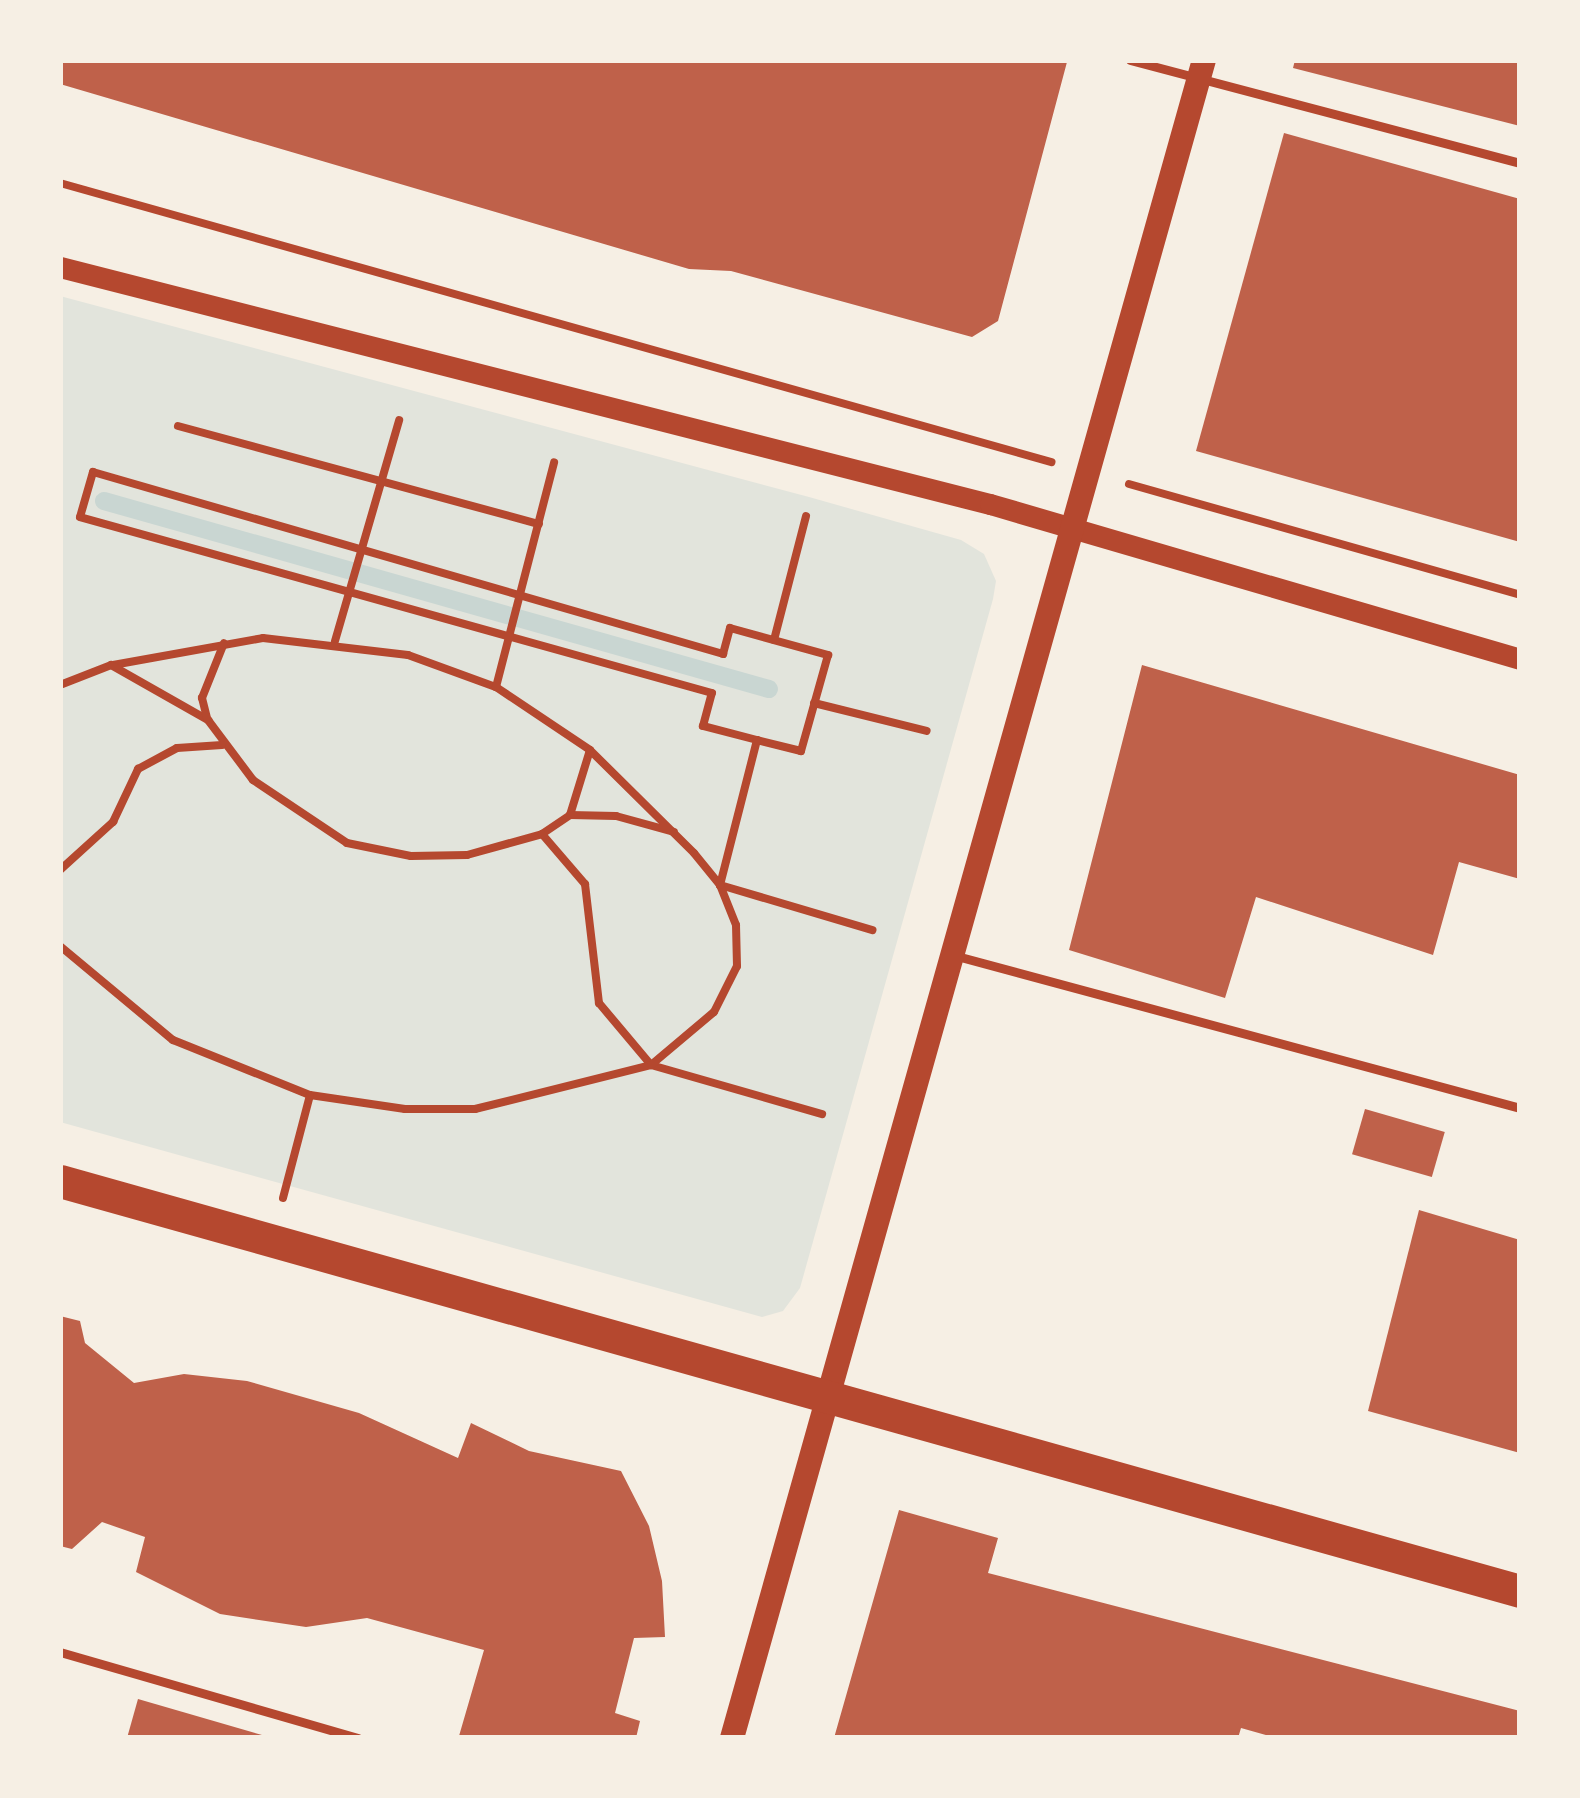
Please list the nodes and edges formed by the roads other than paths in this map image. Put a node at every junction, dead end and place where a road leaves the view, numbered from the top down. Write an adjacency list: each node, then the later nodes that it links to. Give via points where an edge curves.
1 (1130, 60): 2 (lane)
2 (1202, 68): 3 (lane); 5 (main road)
3 (1520, 163)
4 (60, 267): 5 (street)
5 (1073, 528): 6 (street); 7 (main road)
6 (1520, 658)
7 (953, 955): 8 (lane); 10 (main road)
8 (1520, 1108)
9 (60, 1181): 10 (highway)
10 (831, 1397): 11 (highway); 14 (main road)
11 (1520, 1591)
12 (60, 1652): 13 (lane)
13 (358, 1738)
14 (732, 1738)

